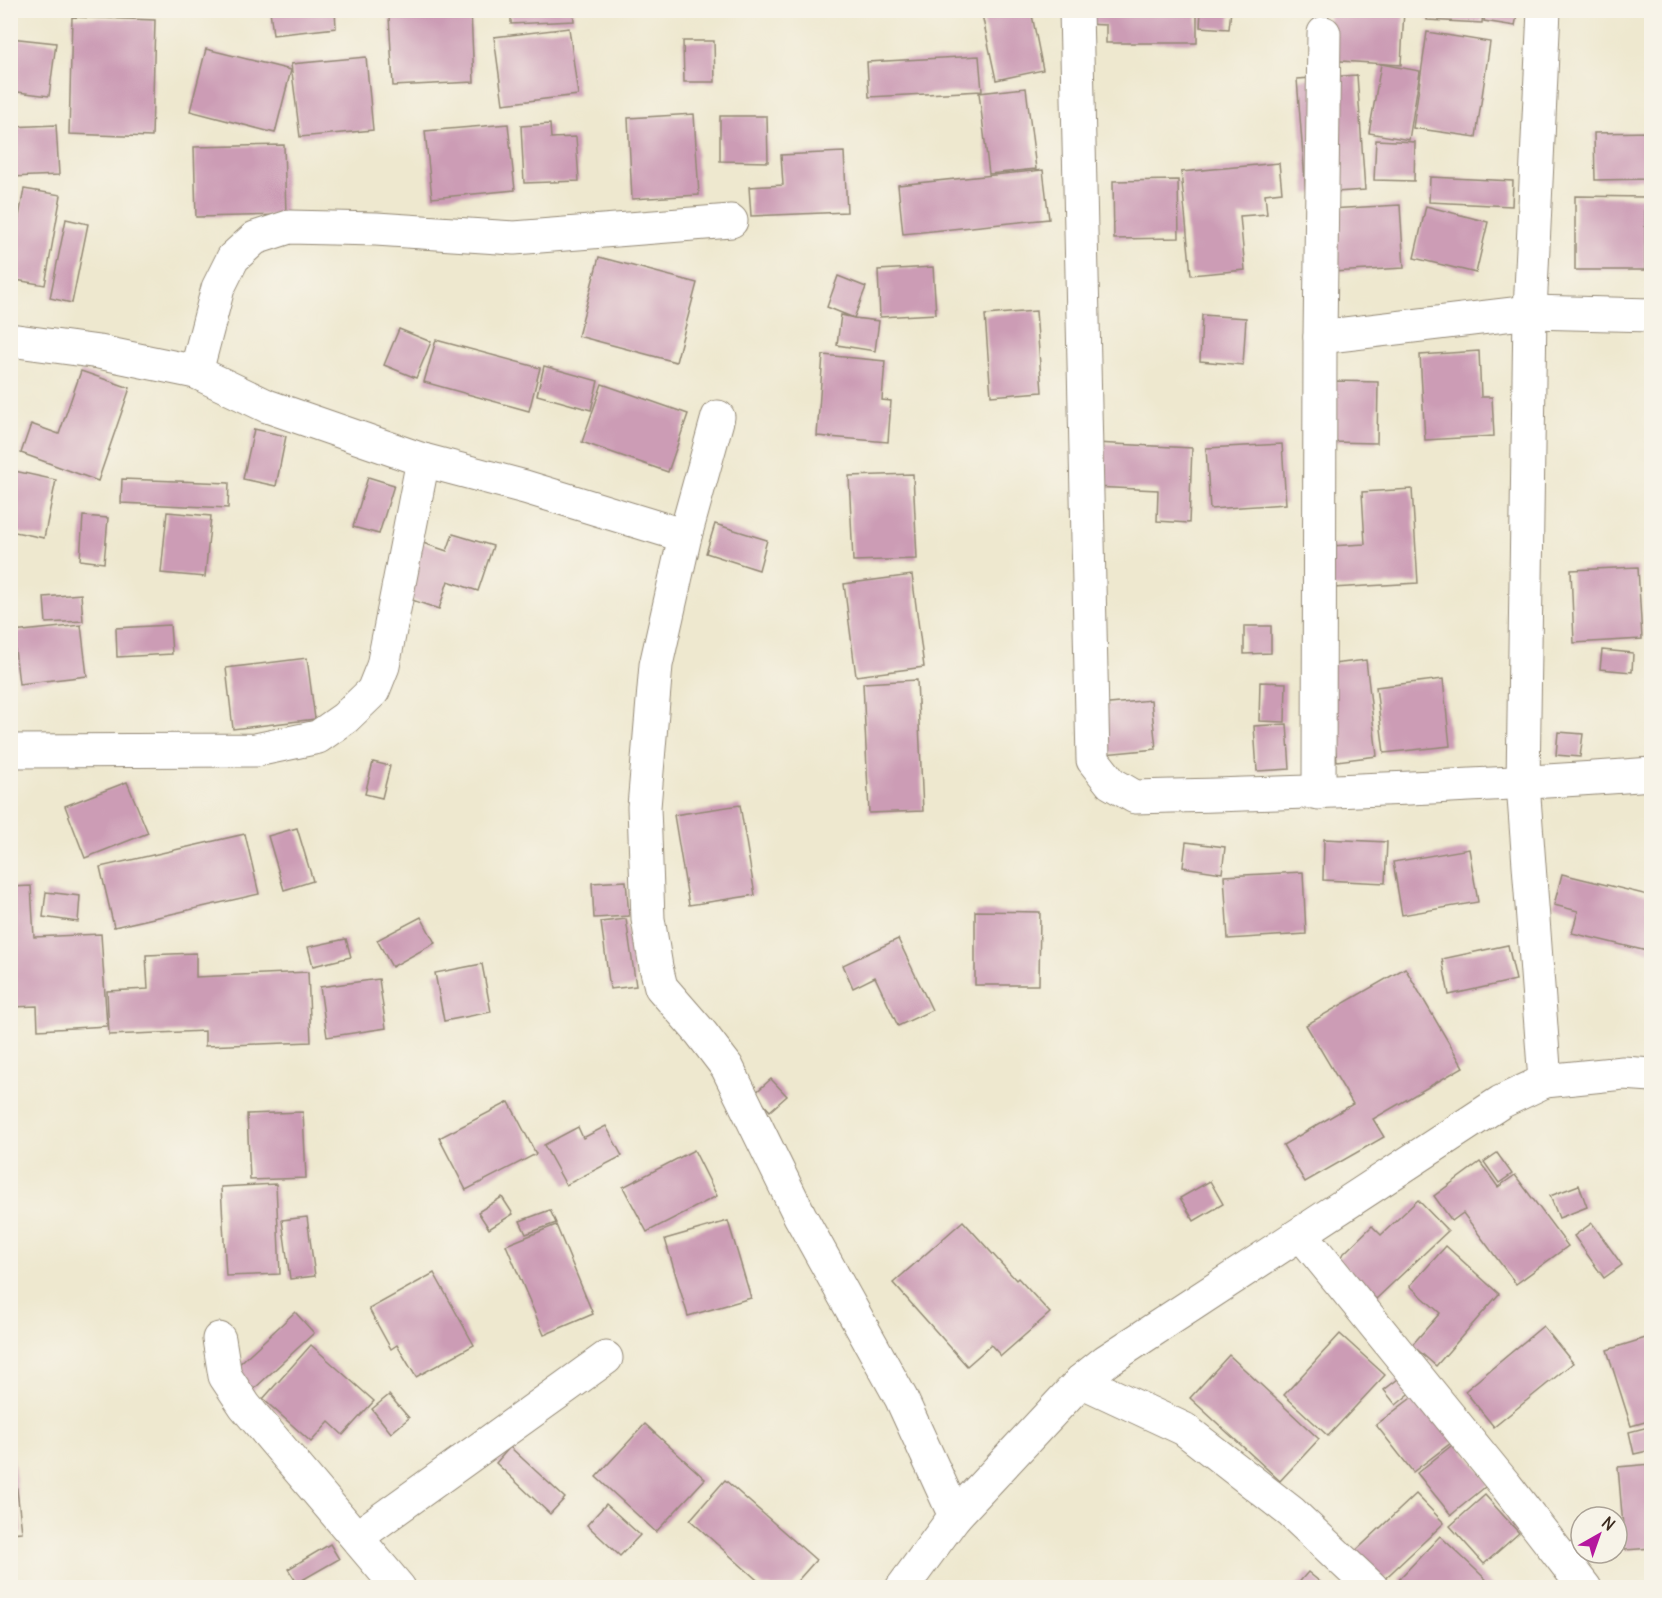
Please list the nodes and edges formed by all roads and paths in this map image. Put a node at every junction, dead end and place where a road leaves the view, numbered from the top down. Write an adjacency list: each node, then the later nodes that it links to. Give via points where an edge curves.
1 (1076, 10): 16 (street, via 1093,759 1111,783 1135,797)
2 (1544, 10): 5 (street)
3 (1324, 33): 7 (street)
4 (731, 221): 9 (street, via 514,238 289,227 255,238 233,258 218,288)
5 (1530, 312): 6 (street); 7 (street); 15 (street)
6 (1652, 315)
7 (1320, 337): 16 (street)
8 (10, 340): 9 (street, via 99,352)
9 (196, 372): 11 (street, via 267,406)
10 (718, 417): 12 (street)
11 (423, 460): 12 (street); 13 (street, via 383,666 373,691 345,718 318,737 256,750)
12 (685, 536): 23 (street, via 656,665 644,807 648,919 661,987 727,1067 800,1216 902,1398)
13 (10, 751)
14 (1652, 774): 15 (street)
15 (1523, 784): 16 (street); 18 (street)
16 (1319, 793)
17 (1652, 1075): 18 (street, via 1623,1073)
18 (1545, 1081): 19 (street, via 1501,1102)
19 (1301, 1234): 22 (street, via 1106,1361); 28 (street)
20 (219, 1340): 24 (street, via 225,1376 245,1406)
21 (606, 1358): 24 (street)
22 (1081, 1382): 23 (street); 27 (street, via 1184,1429 1292,1512)
23 (955, 1516): 26 (street)
24 (357, 1537): 25 (street)
25 (399, 1587)
26 (902, 1587)
27 (1372, 1587)
28 (1585, 1587)

